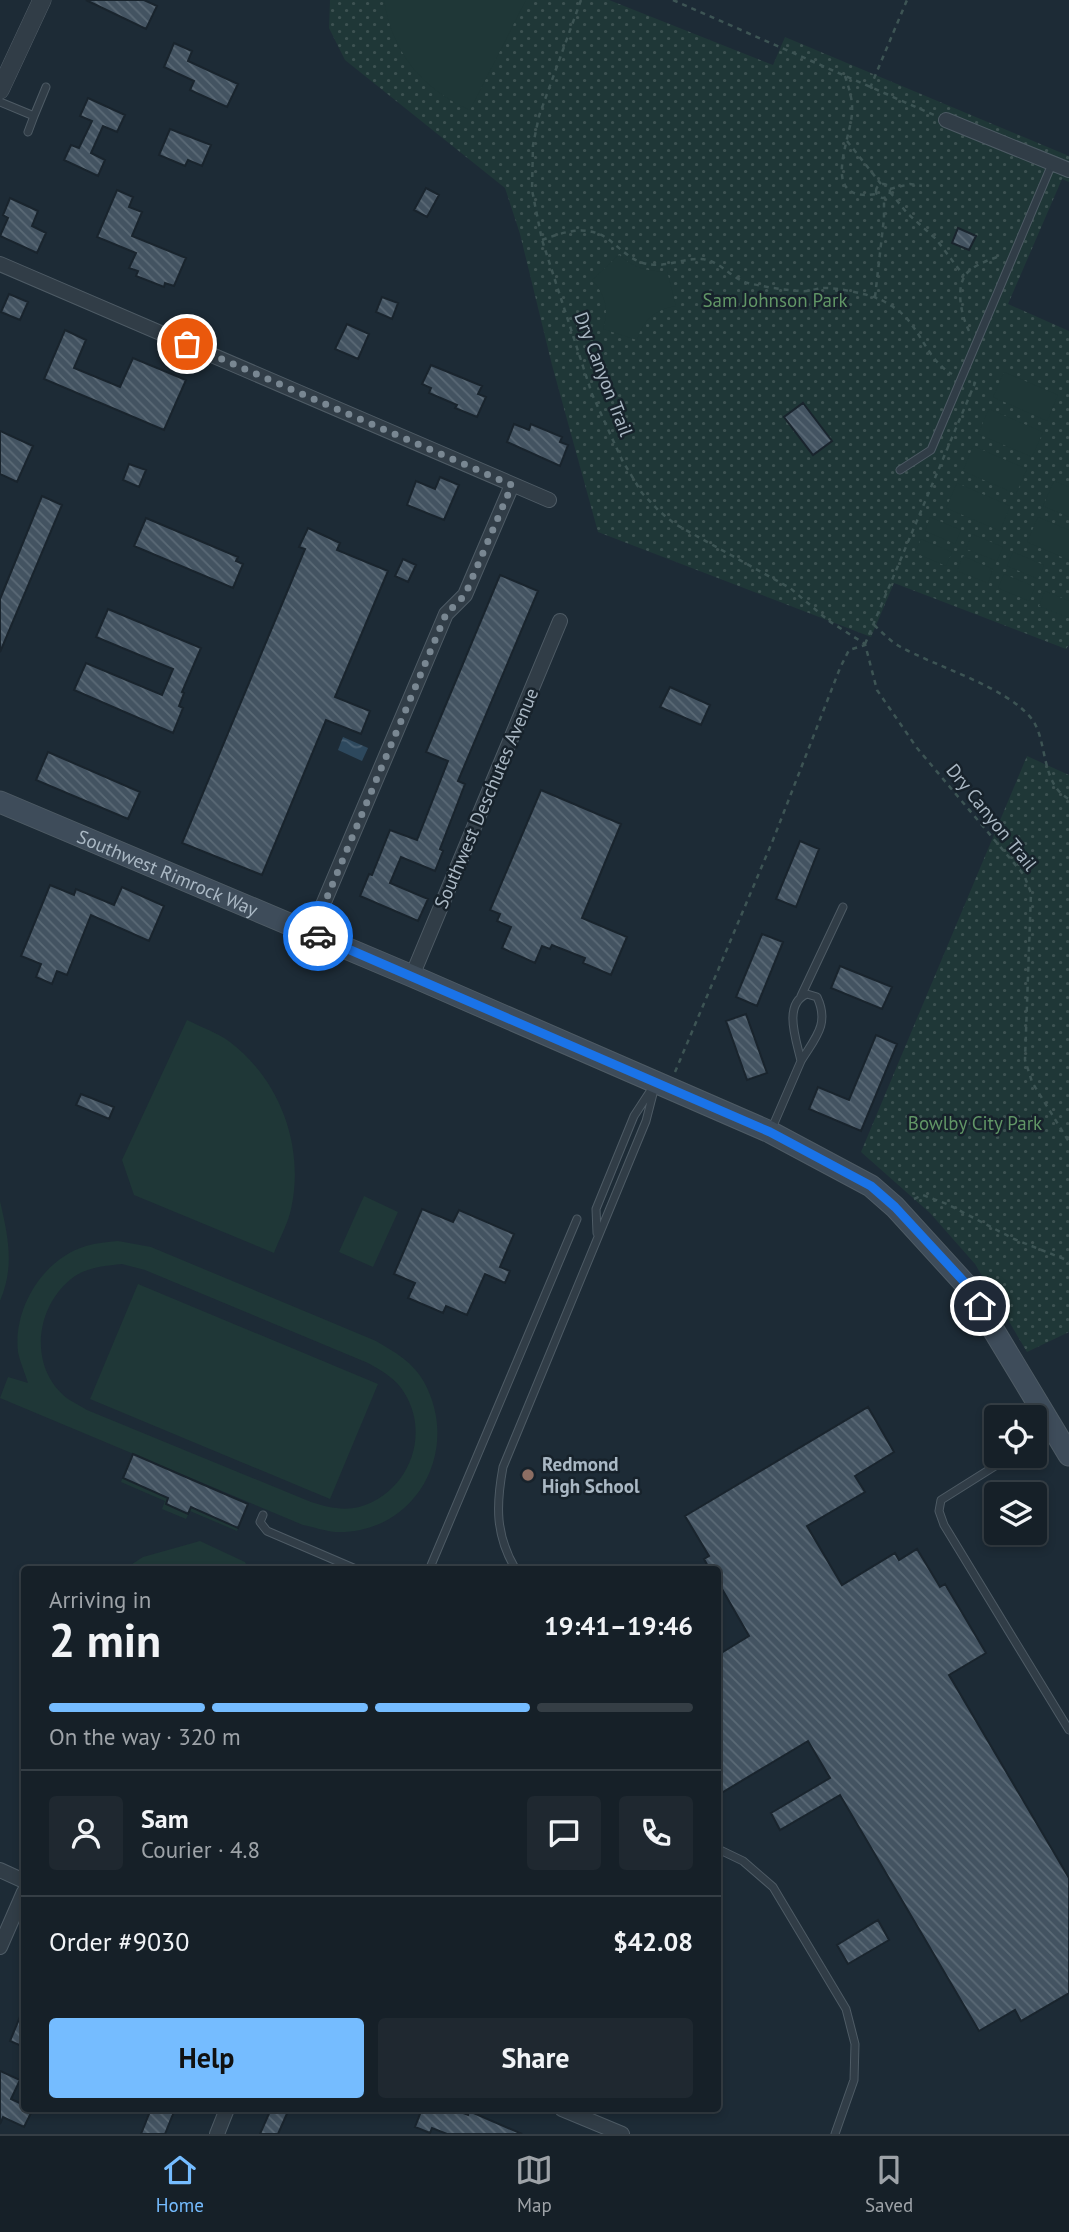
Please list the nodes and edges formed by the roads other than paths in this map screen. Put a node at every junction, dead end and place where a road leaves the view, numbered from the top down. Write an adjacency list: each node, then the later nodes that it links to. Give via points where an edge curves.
1 (42, 0): 3 (street)
2 (46, 87): 5 (lane)
3 (0, 90)
4 (0, 102): 5 (lane)
5 (34, 116): 7 (lane)
6 (946, 120): 8 (street)
7 (28, 132)
8 (1052, 163): 9 (street); 11 (lane, via 930,450)
9 (1069, 170)
10 (0, 264): 12 (street)
11 (900, 470)
12 (512, 485): 13 (street); 17 (street, via 465,595 446,614)
13 (548, 500)
14 (560, 621): 18 (street, Southwest Deschutes Avenue)
15 (0, 802): 17 (main road, Southwest Rimrock Way)
16 (843, 907): 19 (lane)
17 (312, 933): 18 (main road, Southwest Rimrock Way)
18 (412, 976): 21 (main road, Southwest Rimrock Way)
19 (801, 996): 20 (lane, via 793,1018); 20 (lane, via 817,997 823,1011 821,1028)
20 (802, 1061): 22 (lane)
21 (662, 1085): 22 (main road, Southwest Rimrock Way); 24 (lane); 24 (lane, via 634,1116 596,1209)
22 (770, 1132): 25 (main road, Southwest Rimrock Way, via 871,1186 895,1207 968,1286)
23 (578, 1219): 31 (lane)
24 (598, 1237): 32 (lane, via 503,1467 497,1497 499,1529)
25 (1054, 1429): 26 (lane); 27 (main road, Southwest Rimrock Way)
26 (1047, 1433)
27 (1069, 1455)
28 (992, 1468): 33 (lane, via 941,1500 939,1511)
29 (262, 1515): 30 (lane, via 260,1522 267,1531)
30 (349, 1566)
31 (431, 1566)
32 (514, 1566)
33 (1069, 1730)
34 (721, 1850): 43 (lane, via 743,1861 773,1887 846,2009 855,2044 854,2081)
35 (0, 1870): 36 (street)
36 (21, 1880)
37 (21, 1899): 38 (street)
38 (0, 1947)
39 (227, 2112): 41 (street)
40 (569, 2112): 42 (street)
41 (217, 2134)
42 (622, 2134)
43 (835, 2134)

